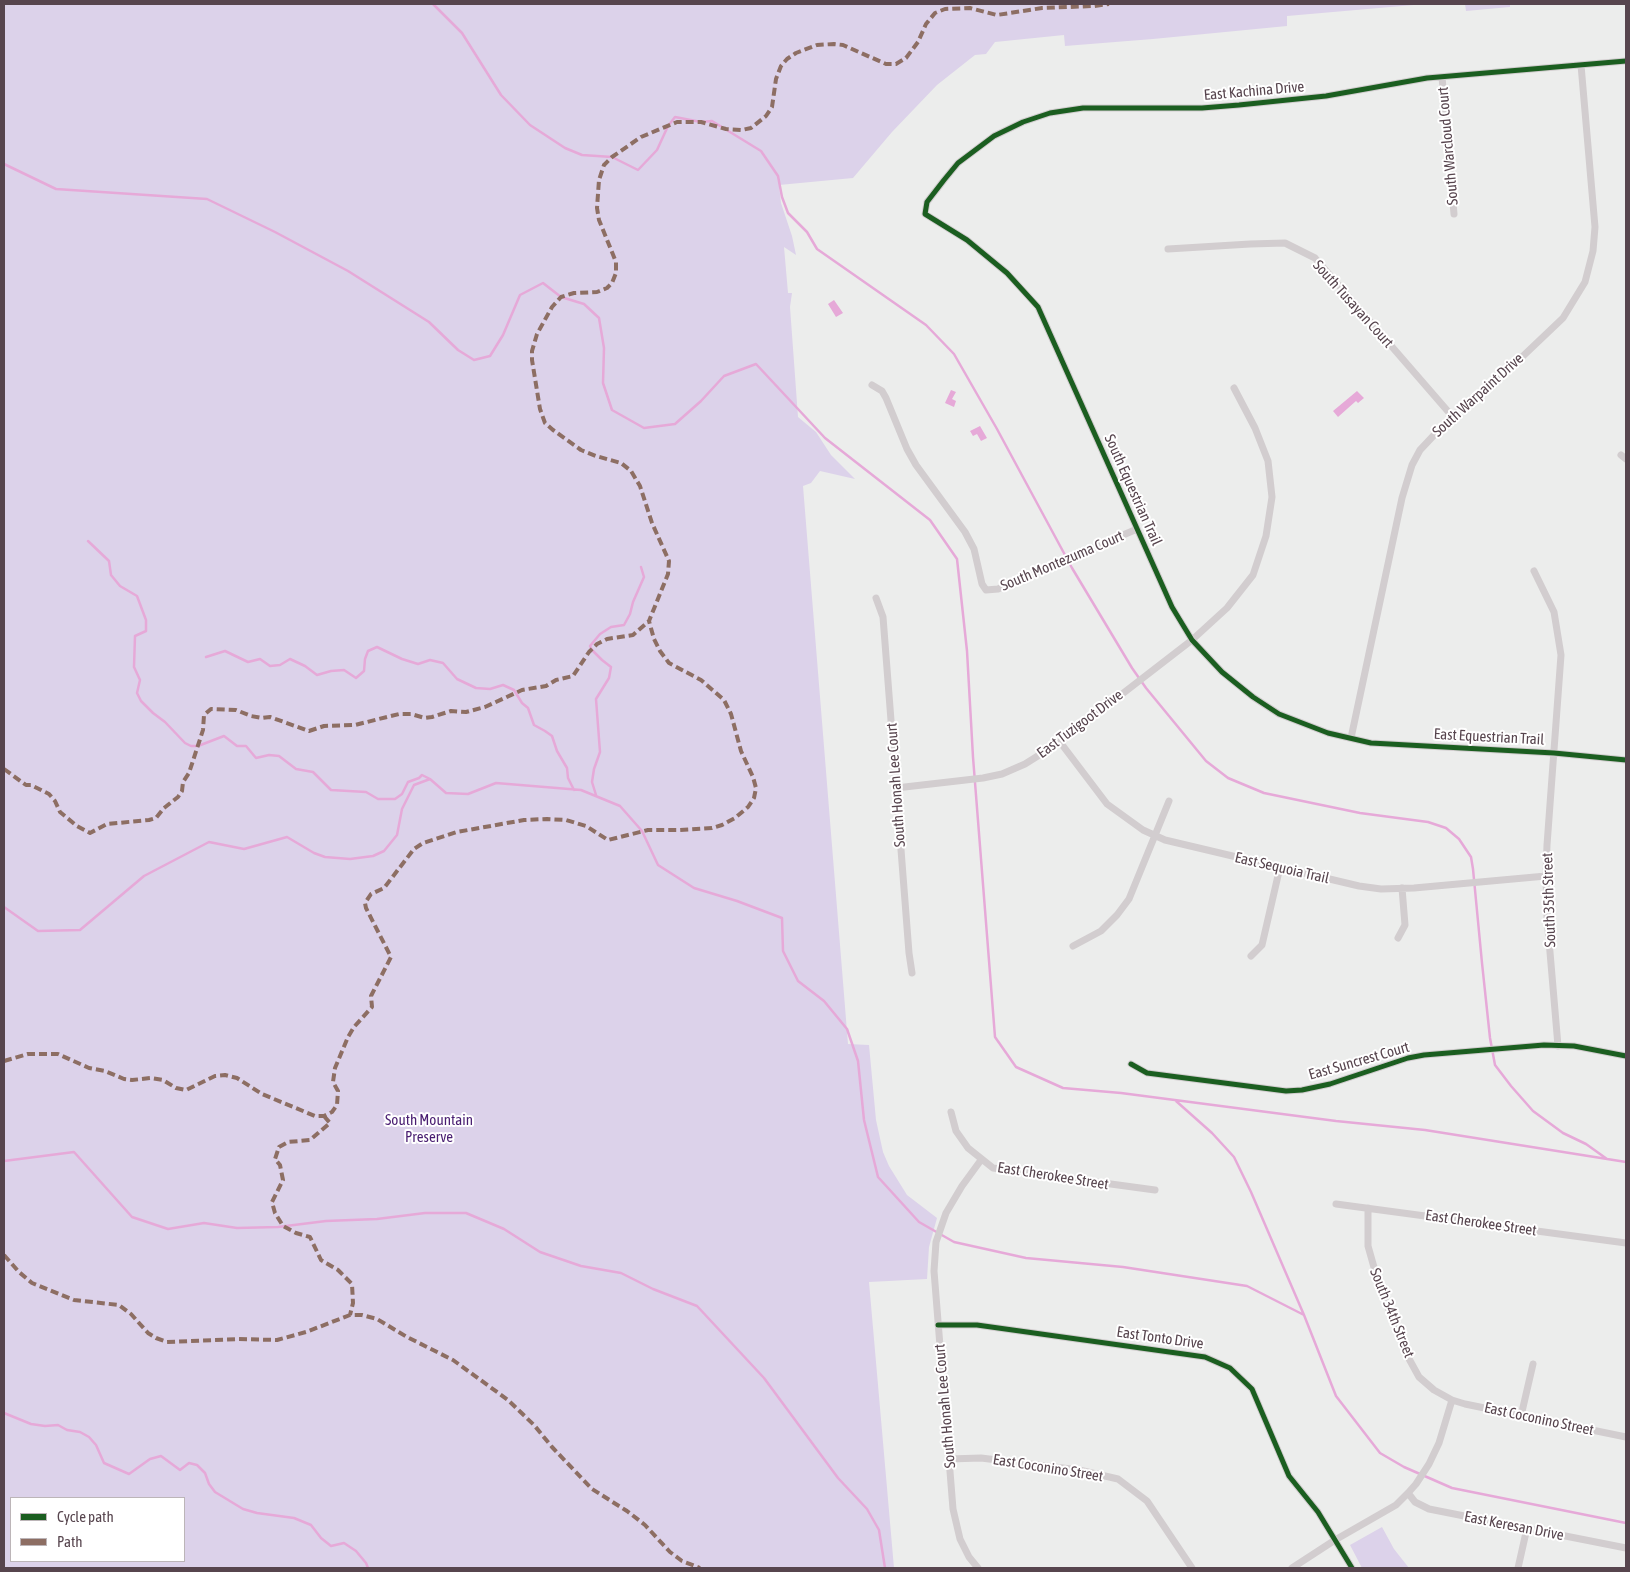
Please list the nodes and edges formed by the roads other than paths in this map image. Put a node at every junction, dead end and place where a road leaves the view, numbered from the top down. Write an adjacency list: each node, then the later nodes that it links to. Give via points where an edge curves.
1 (1626, 61): 2 (street, East Kachina Drive)
2 (1581, 65): 3 (street, East Kachina Drive); 9 (street, South Warpaint Drive, via 1595,227 1585,282 1572,306 1550,331)
3 (1442, 77): 4 (street, East Kachina Drive, via 1326,96 1248,104 1202,108 1083,108 1050,113 994,136 958,163 927,202); 5 (street, South Warcloud Court)
4 (926, 214): 10 (street, South Equestrian Trail, via 967,240 1007,273 1038,307)
5 (1454, 214)
6 (1168, 249): 9 (street, South Tusayan Court, via 1285,243 1315,258)
7 (872, 384): 10 (street, South Montezuma Court, via 886,398 916,465 965,532 974,549 984,588 990,591 998,589)
8 (1234, 388): 13 (street, East Tuzigoot Drive, via 1268,461 1272,497 1266,536 1253,575 1227,608)
9 (1452, 416): 14 (street, South Warpaint Drive, via 1420,450 1406,483)
10 (1136, 529): 13 (street, South Equestrian Trail, via 1172,607)
11 (1534, 572): 16 (street, South 35th Street, via 1554,612 1561,655)
12 (876, 598): 18 (street, South Honah Lee Court, via 883,617)
13 (1192, 640): 14 (street, South Equestrian Trail, via 1222,672 1279,714 1328,733); 15 (street, East Tuzigoot Drive)
14 (1351, 738): 16 (street, East Equestrian Trail, via 1371,743)
15 (1060, 742): 18 (street, East Tuzigoot Drive, via 1002,774); 20 (street, East Sequoia Trail, via 1107,804)
16 (1554, 753): 17 (street, East Equestrian Trail); 22 (street, South 35th Street)
17 (1626, 760)
18 (896, 788): 27 (street, South Honah Lee Court)
19 (1170, 801): 20 (street)
20 (1155, 836): 21 (street, East Sequoia Trail); 25 (street, via 1129,899 1117,915 1101,931)
21 (1280, 867): 23 (street, East Sequoia Trail, via 1359,886); 26 (street, via 1262,945)
22 (1546, 876): 23 (street, East Sequoia Trail); 28 (street, South 35th Street)
23 (1402, 888): 24 (street, via 1405,925)
24 (1398, 938)
25 (1072, 946)
26 (1251, 956)
27 (912, 973)
28 (1558, 1046): 29 (street, East Suncrest Court); 30 (street, East Suncrest Court, via 1408,1058 1330,1084 1286,1091 1148,1073)
29 (1626, 1056)
30 (1132, 1064)
31 (951, 1112): 32 (street, East Cherokee Street, via 956,1131)
32 (981, 1160): 33 (street, East Cherokee Street, via 993,1168 1014,1172); 37 (street, South Honah Lee Court, via 946,1214 936,1242 934,1271)
33 (1155, 1190)
34 (1336, 1204): 35 (street, East Cherokee Street)
35 (1368, 1208): 36 (street, East Cherokee Street); 39 (street, South 34th Street, via 1370,1258 1408,1357 1419,1377)
36 (1626, 1243)
37 (938, 1324): 42 (street, South Honah Lee Court); 45 (street, East Tonto Drive, via 977,1325 1205,1357 1230,1368 1252,1389 1289,1476)
38 (1533, 1364): 40 (street)
39 (1452, 1400): 40 (street, East Coconino Street); 43 (street, via 1439,1444)
40 (1521, 1416): 41 (street, East Coconino Street)
41 (1626, 1437)
42 (949, 1459): 47 (street, South Honah Lee Court, via 955,1524 969,1557); 48 (street, East Coconino Street, via 981,1458 1079,1470 1118,1479 1147,1501)
43 (1408, 1493): 44 (street, East Keresan Drive, via 1415,1502 1430,1509); 45 (street, via 1396,1505)
44 (1527, 1528): 46 (street, East Keresan Drive); 51 (street)
45 (1336, 1540): 49 (street); 50 (street, East Tonto Drive)
46 (1626, 1548)
47 (978, 1568)
48 (1192, 1568)
49 (1292, 1568)
50 (1352, 1568)
51 (1518, 1568)

